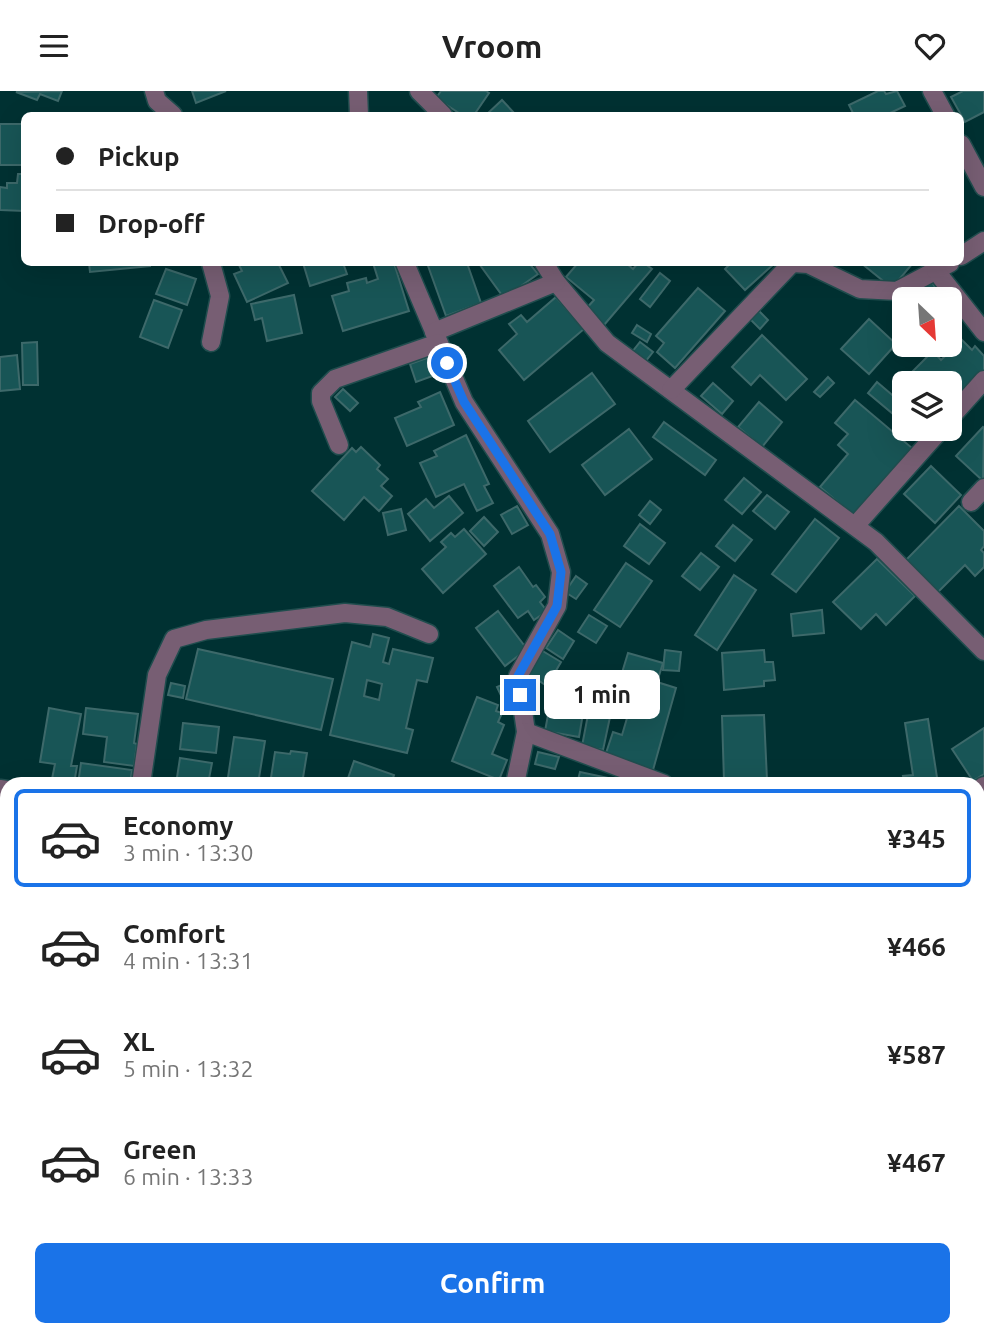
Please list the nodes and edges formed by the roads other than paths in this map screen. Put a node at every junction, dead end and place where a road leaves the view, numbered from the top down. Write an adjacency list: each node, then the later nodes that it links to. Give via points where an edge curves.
1 (153, 91): 5 (street)
2 (359, 91): 6 (street)
3 (419, 91): 7 (street)
4 (932, 91): 8 (street)
5 (170, 112)
6 (359, 112)
7 (440, 112)
8 (943, 112)
9 (964, 150): 10 (street)
10 (984, 187)
11 (984, 241): 12 (street)
12 (964, 253)
13 (212, 266): 22 (street, via 220,296)
14 (406, 266): 21 (street)
15 (546, 266): 19 (street)
16 (789, 266): 24 (street)
17 (812, 266): 18 (street, via 860,289 897,291)
18 (943, 267): 20 (street)
19 (556, 282): 21 (street); 24 (street, via 607,343)
20 (984, 332)
21 (436, 337): 27 (street, via 335,380 321,393); 33 (street, via 464,402 550,534 561,572 557,606 518,676)
22 (211, 342)
23 (984, 380): 25 (street)
24 (671, 390): 30 (street)
25 (962, 405)
26 (930, 441): 30 (street)
27 (339, 445)
28 (984, 488): 29 (street)
29 (971, 502)
30 (855, 526): 32 (street, via 876,541)
31 (429, 634): 34 (street, via 387,617 345,613 206,630 174,639 157,675)
32 (984, 651)
33 (526, 732): 35 (street); 36 (street)
34 (142, 777)
35 (516, 777)
36 (645, 777)

